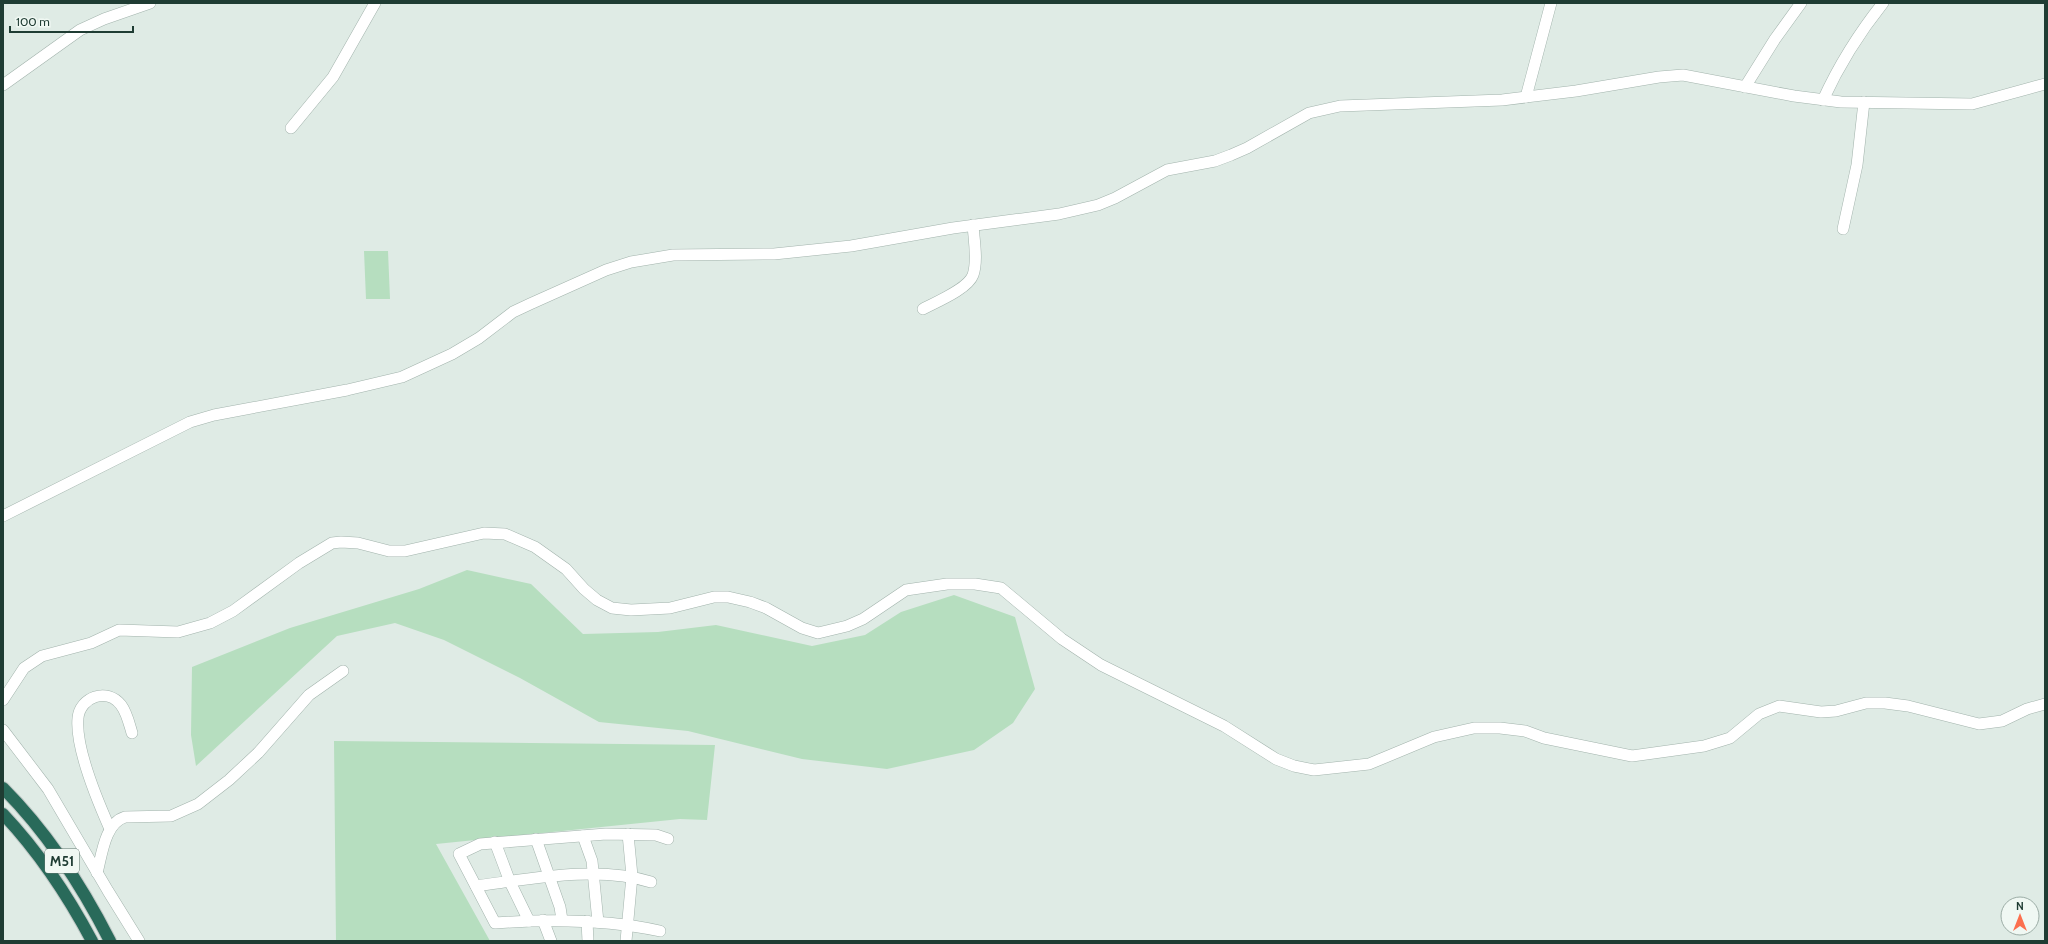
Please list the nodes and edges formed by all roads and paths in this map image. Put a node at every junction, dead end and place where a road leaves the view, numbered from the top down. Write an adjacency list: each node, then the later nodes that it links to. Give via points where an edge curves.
1 (150, 3): 7 (street, via 80,30)
2 (375, 3): 12 (street, via 333,77)
3 (1552, 3): 9 (street)
4 (1801, 3): 8 (street, via 1774,39)
5 (1883, 3): 10 (street, via 1863,28)
6 (2045, 84): 11 (street, via 1972,104)
7 (3, 85)
8 (1745, 87): 9 (street, via 1697,77 1671,76); 10 (street)
9 (1526, 97): 13 (street, via 1323,109 1294,120 1231,155 1215,161 1167,170 1098,205 1059,214)
10 (1823, 100): 11 (street)
11 (1864, 102): 14 (street, via 1857,165)
12 (291, 128)
13 (973, 225): 15 (street, via 973,276 961,288); 16 (street, via 851,246 774,254 673,255 631,262 534,301 513,312 479,338 452,354 402,377 190,422)
14 (1844, 229)
15 (923, 309)
16 (3, 516)
17 (343, 671): 24 (street, via 309,695 258,753 198,804 171,816 126,817 119,819)
18 (3, 700): 19 (street, via 24,668 38,658 91,643 119,630 172,632 198,628 233,611 300,563 332,544 358,543 389,551 405,551 484,534 505,534 535,547 566,569 597,600 612,608 670,608 710,597 728,597 766,608 802,628 818,633 840,629 863,619 906,590 947,584 975,584 1001,588 1062,639 1101,665 1224,726 1276,759 1314,770 1369,764 1434,737 1474,728 1500,728 1525,732 1632,756 1704,746 1730,738 1759,714 1779,706 1821,712 1836,711 1866,702 1885,703 1908,706 1979,724 2002,721)
19 (2045, 704)
20 (3, 730): 30 (street, via 48,789)
21 (132, 733): 24 (street, via 124,710 117,701 97,697 87,700 81,706 78,734 92,788)
22 (3, 788): 44 (highway, M51, via 39,829 64,864)
23 (3, 814): 43 (highway, M51, via 37,854)
24 (110, 829): 30 (street)
25 (628, 834): 26 (street); 28 (street, via 656,835); 32 (street)
26 (583, 836): 27 (street); 31 (street, via 592,861)
27 (536, 839): 29 (street); 33 (street)
28 (668, 840)
29 (495, 842): 34 (street); 36 (street, via 480,844 459,854)
30 (97, 873): 45 (street)
31 (593, 874): 32 (street); 33 (street); 40 (street)
32 (632, 876): 35 (street); 41 (street)
33 (548, 878): 34 (street); 38 (street, via 560,907)
34 (510, 882): 36 (street); 39 (street)
35 (650, 882)
36 (476, 886): 39 (street, via 495,923)
37 (543, 920): 38 (street); 39 (street); 46 (street)
38 (562, 920): 40 (street)
39 (529, 921)
40 (592, 922): 41 (street); 47 (street)
41 (627, 924): 42 (street); 48 (street)
42 (660, 931)
43 (92, 941)
44 (110, 941)
45 (139, 941)
46 (551, 941)
47 (588, 941)
48 (626, 941)

